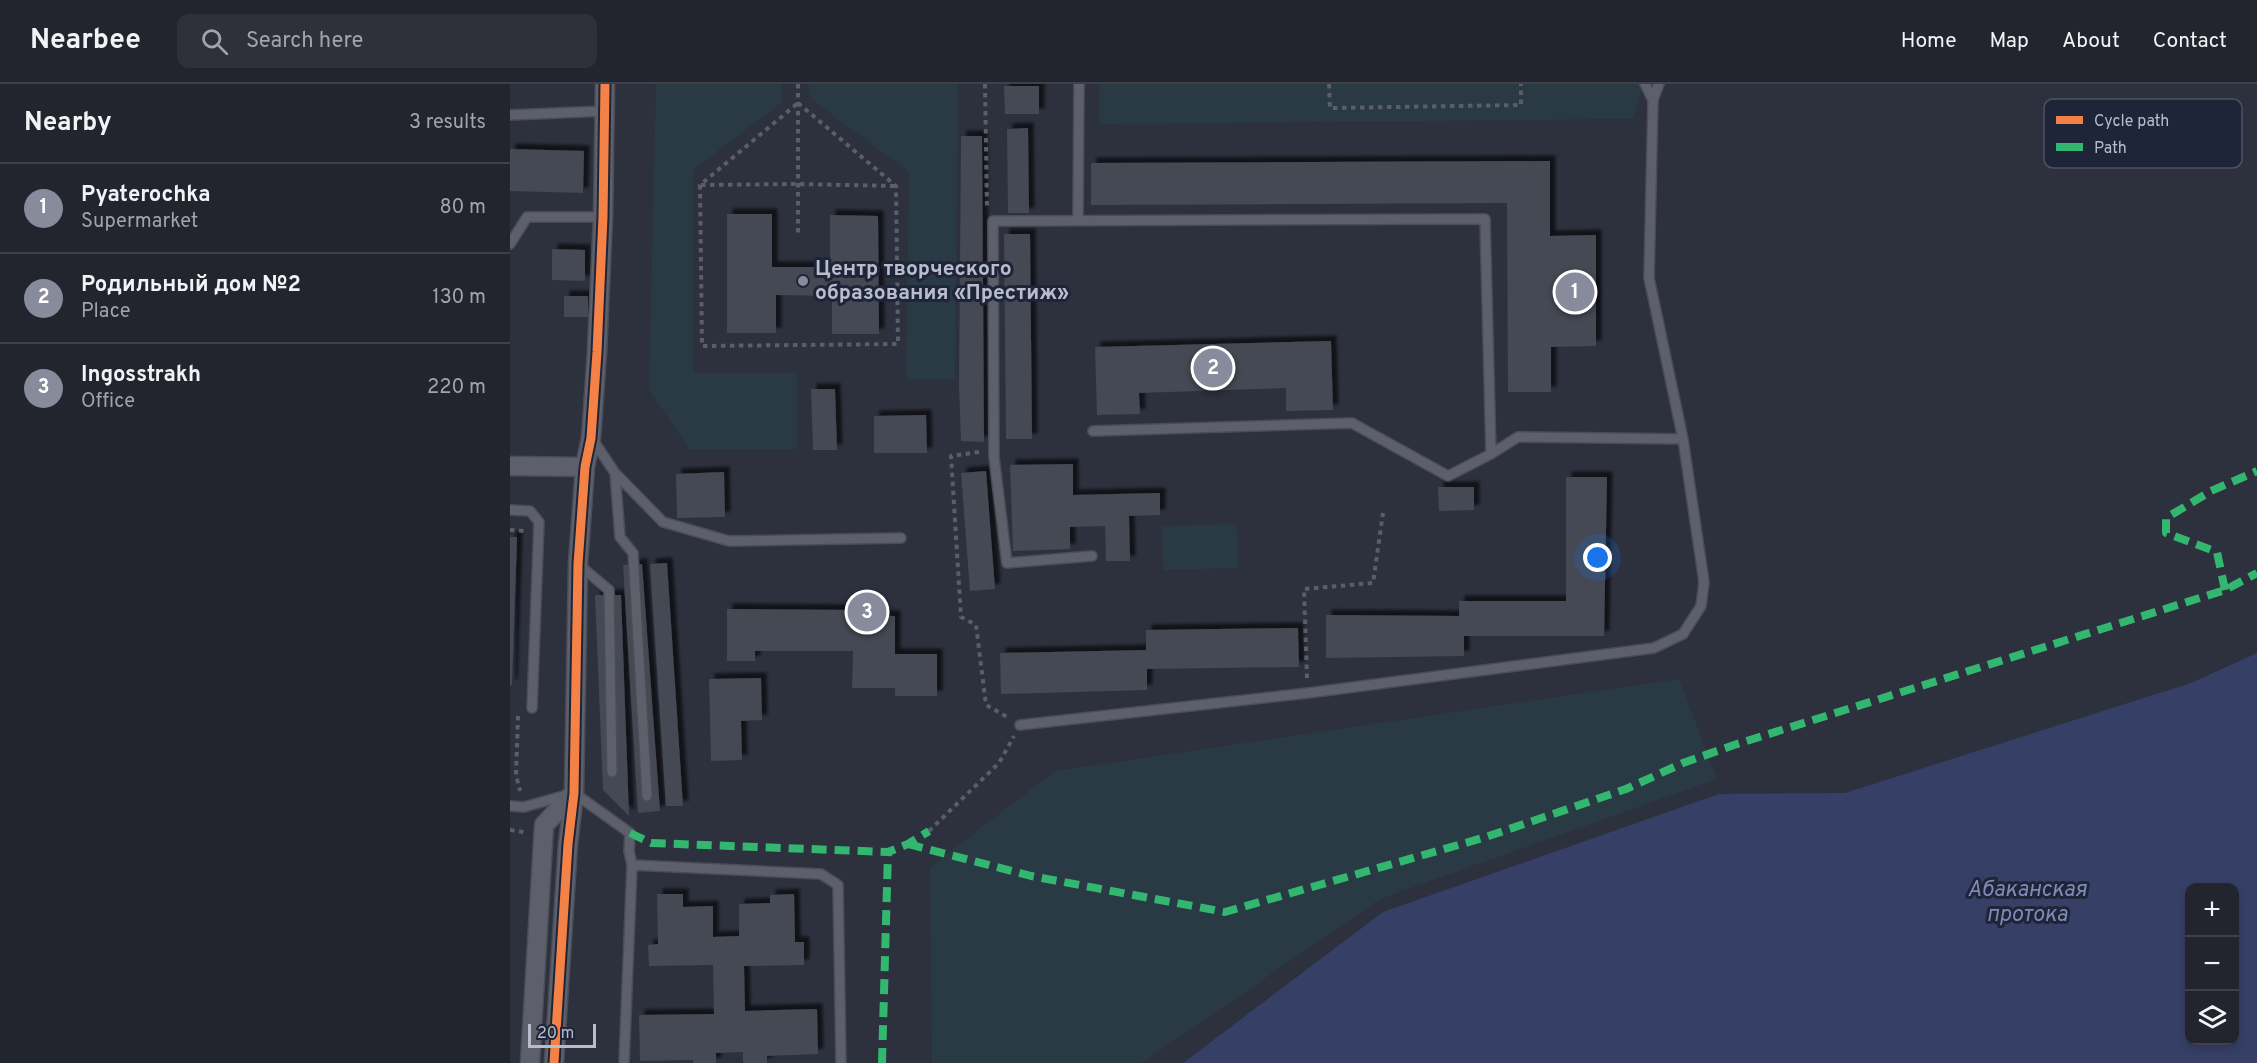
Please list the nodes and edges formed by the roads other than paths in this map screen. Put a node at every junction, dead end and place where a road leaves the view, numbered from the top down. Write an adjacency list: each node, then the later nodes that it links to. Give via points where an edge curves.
1 (605, 84): 6 (street)
2 (1079, 84): 9 (lane)
3 (1645, 84): 5 (lane)
4 (1659, 84): 5 (lane)
5 (1653, 100): 13 (lane, via 1649,279)
6 (605, 111): 7 (lane); 8 (street)
7 (510, 115)
8 (603, 217): 10 (lane, via 527,217); 12 (street)
9 (1078, 220): 14 (lane, via 1485,219); 20 (lane, via 993,221 994,457 1007,563)
10 (510, 244)
11 (1093, 431): 14 (lane, via 1352,423 1448,476)
12 (591, 438): 16 (street); 17 (lane)
13 (1683, 439): 14 (lane, via 1518,437); 23 (lane, via 1704,582 1701,606 1683,634 1654,648)
14 (1491, 454)
15 (510, 466): 16 (street)
16 (585, 467): 21 (street)
17 (615, 473): 19 (lane, via 663,522 729,541); 26 (lane, via 620,537 633,553)
18 (510, 510): 22 (lane, via 530,511 539,522)
19 (901, 538)
20 (1092, 556)
21 (578, 564): 24 (lane, via 609,590); 25 (street)
22 (532, 708)
23 (1020, 725)
24 (612, 772)
25 (574, 793): 27 (lane, via 524,807); 28 (lane, via 630,833); 29 (street, via 543,825); 30 (street)
26 (647, 796)
27 (510, 806)
28 (632, 865): 31 (lane); 32 (lane, via 821,874 838,885)
29 (530, 1063)
30 (554, 1063)
31 (624, 1063)
32 (842, 1063)

